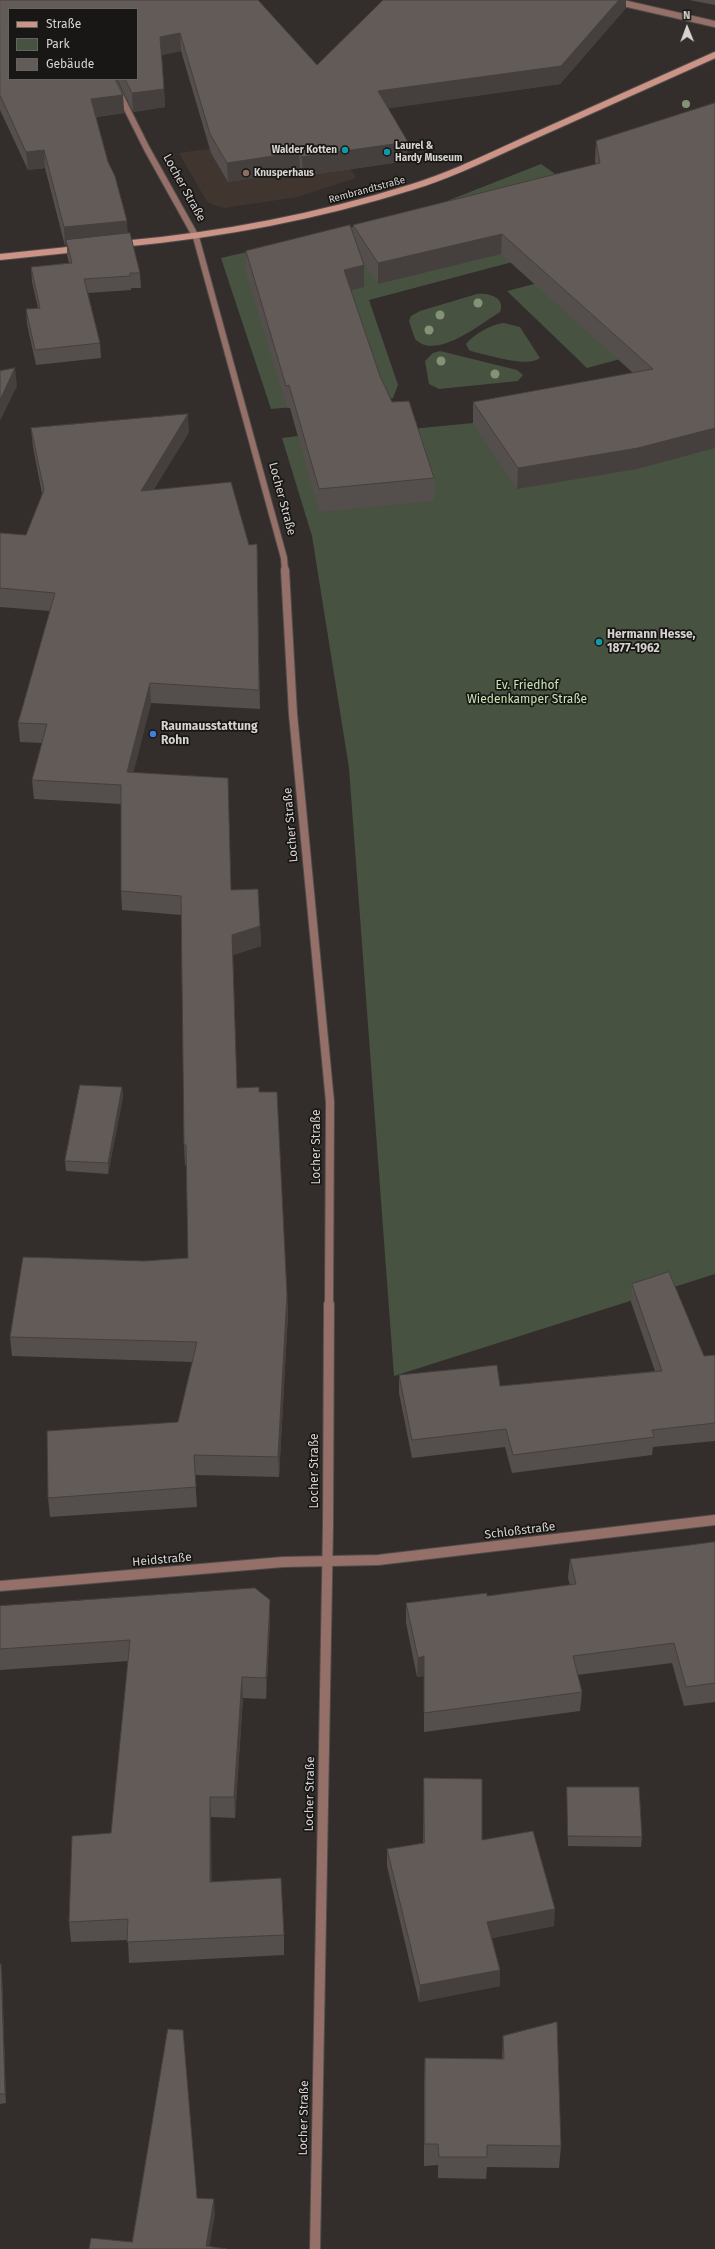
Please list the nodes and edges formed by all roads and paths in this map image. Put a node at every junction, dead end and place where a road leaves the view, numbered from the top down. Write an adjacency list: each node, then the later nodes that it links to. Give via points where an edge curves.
1 (610, 0): 2 (street)
2 (715, 24)
3 (715, 55): 5 (main road, Rembrandtstraße, via 461,169 413,187 311,215)
4 (113, 80): 5 (street, Locher Straße)
5 (196, 237): 6 (main road, Rembrandtstraße); 10 (street, Locher Straße, via 284,558 293,714 330,1102)
6 (119, 245)
7 (87, 248): 8 (main road)
8 (0, 257)
9 (715, 1520): 10 (street, Schloßstraße, via 378,1560)
10 (327, 1560): 11 (street, Heidstraße); 12 (street, Locher Straße)
11 (0, 1586)
12 (315, 2249)

